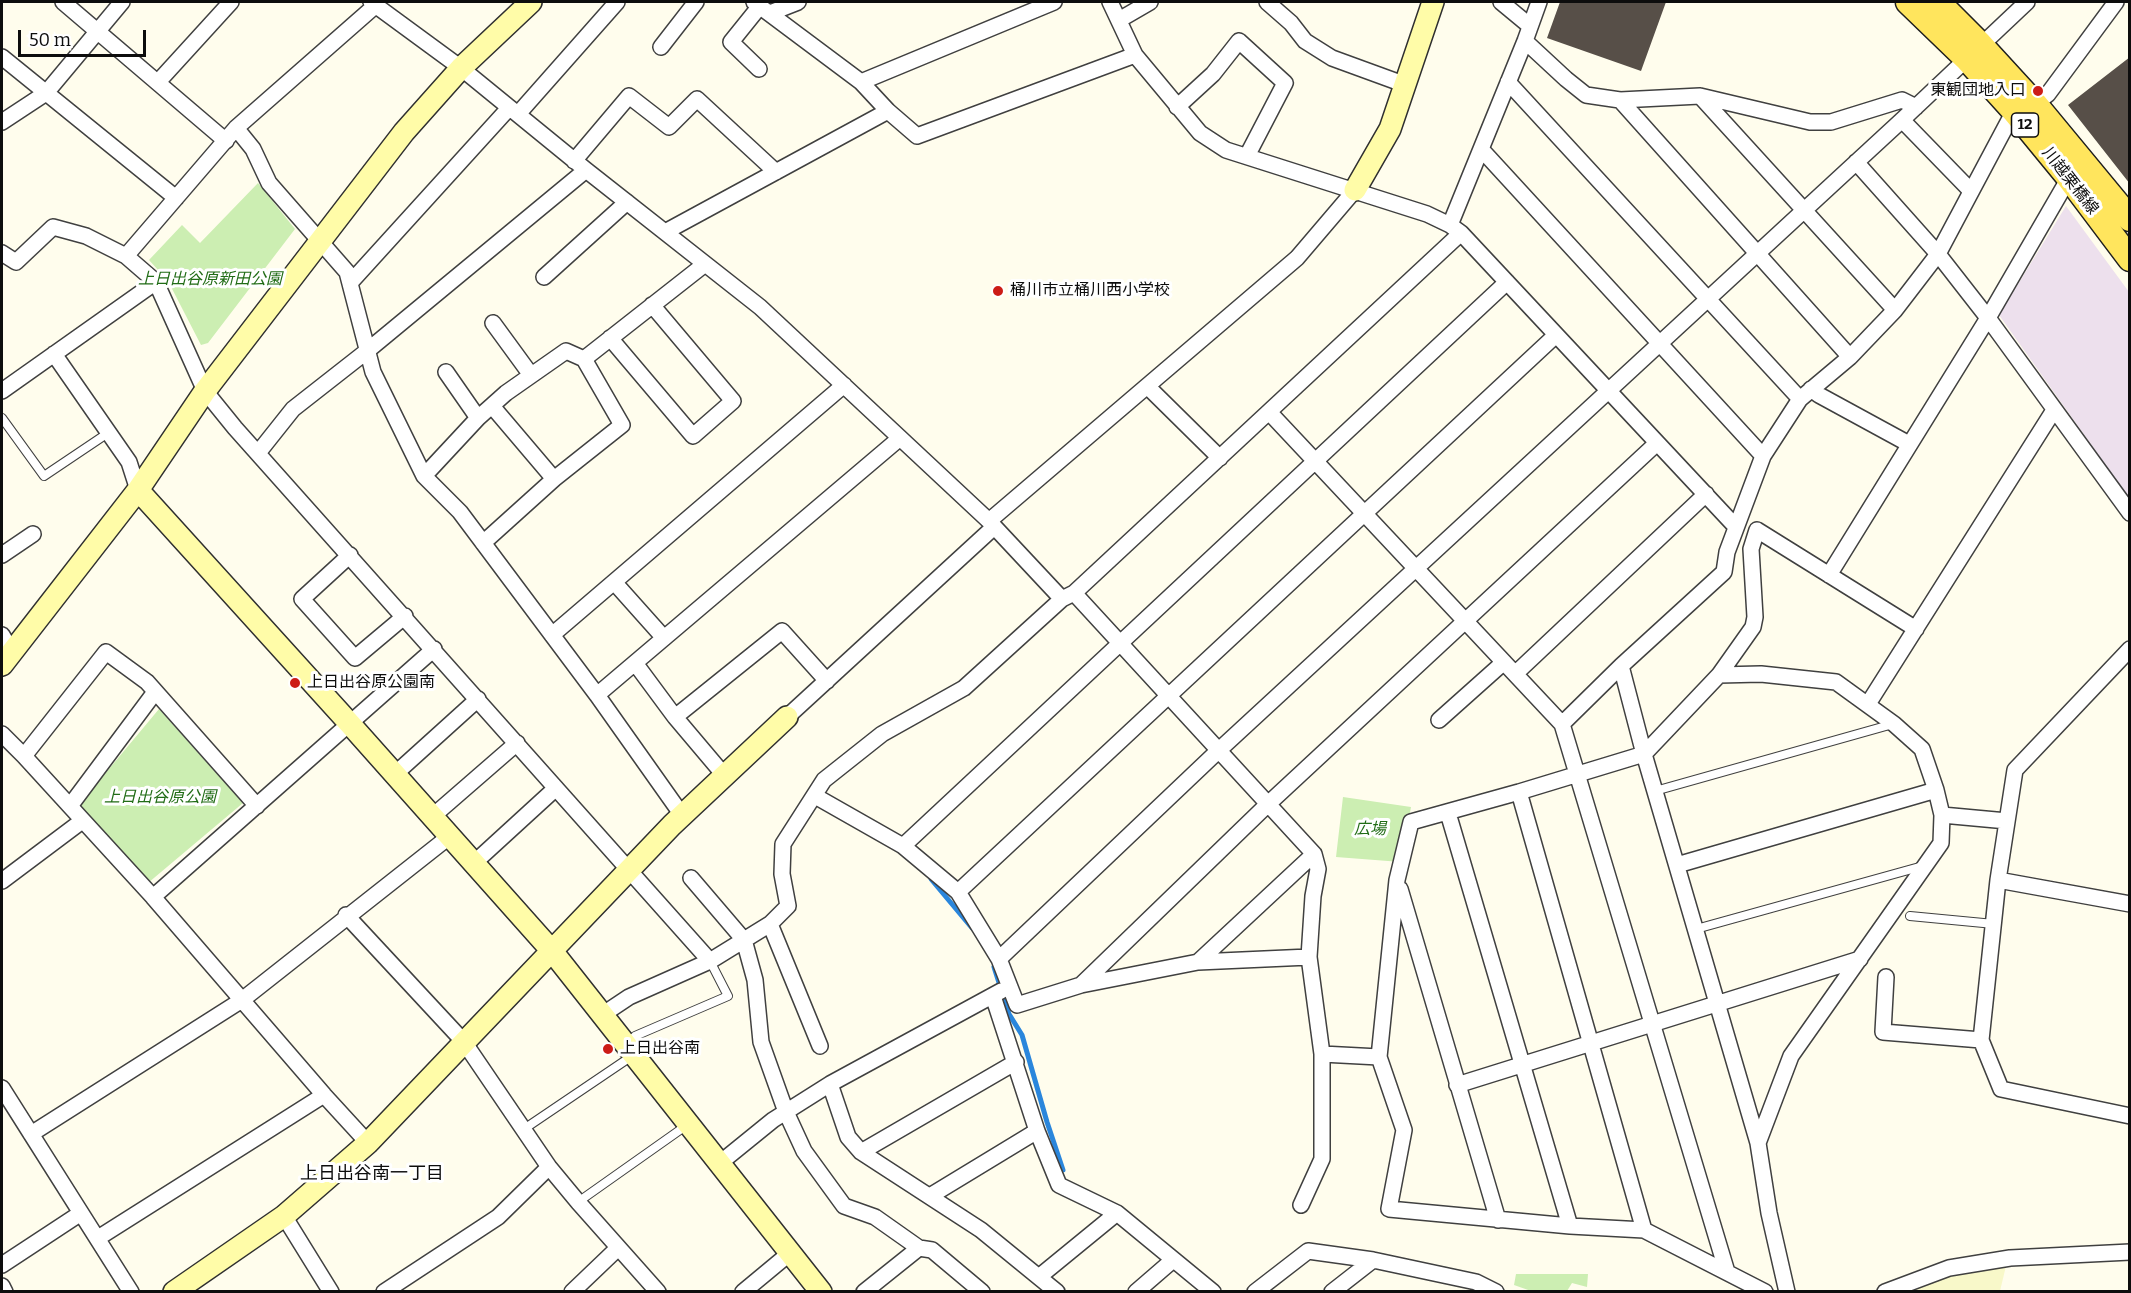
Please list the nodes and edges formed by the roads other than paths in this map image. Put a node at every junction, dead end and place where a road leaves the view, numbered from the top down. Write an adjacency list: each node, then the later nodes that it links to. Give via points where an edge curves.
1 (63, 2): 22 (street)
2 (122, 2): 22 (street)
3 (231, 2): 30 (street)
4 (531, 2): 28 (street)
5 (617, 2): 40 (street)
6 (696, 2): 24 (street)
7 (798, 2): 20 (street)
8 (1054, 2): 31 (street)
9 (1110, 2): 21 (street)
10 (1150, 2): 21 (street)
11 (1267, 2): 33 (street, via 1305,40 1332,58)
12 (1433, 2): 33 (street)
13 (1502, 2): 23 (street)
14 (1539, 2): 23 (street)
15 (1908, 2): 25 (main road, 川越栗橋線 / 12)
16 (1938, 2): 25 (main road, 川越栗橋線 / 12)
17 (2026, 2): 25 (street)
18 (2116, 2): 39 (street, via 2048,94)
19 (373, 3): 28 (street); 44 (street)
20 (761, 7): 29 (street, via 731,42); 31 (street)
21 (1119, 20): 26 (street)
22 (98, 30): 30 (street); 34 (street)
23 (1528, 34): 32 (street); 36 (street, via 1566,79 1586,95)
24 (661, 47)
25 (1973, 51): 38 (street); 39 (main road, 川越栗橋線 / 12)
26 (1135, 55): 37 (street); 41 (street, via 917,135)
27 (2, 57): 34 (street)
28 (460, 68): 40 (street); 60 (street, via 404,132)
29 (759, 69)
30 (158, 82): 45 (street)
31 (861, 82): 41 (street)
32 (1508, 82): 46 (street); 71 (street)
33 (1406, 85): 52 (street, via 1390,129)
34 (46, 93): 43 (street); 54 (street)
35 (1700, 96): 36 (street); 38 (street, via 1810,122 1831,122 1902,100); 56 (street)
36 (1620, 100): 62 (street)
37 (1177, 107): 47 (street, via 1200,133 1226,150); 47 (street, via 1213,74 1239,41 1286,83)
38 (1916, 107): 42 (street)
39 (2024, 108): 51 (main road, 川越栗橋線 / 12); 53 (street); 57 (main road, 川越栗橋線 / 12)
40 (514, 111): 49 (street); 70 (street)
41 (888, 111): 50 (street)
42 (1902, 120): 48 (street); 53 (street)
43 (2, 122)
44 (236, 128): 45 (street); 60 (street, via 253,149 269,183)
45 (226, 141): 54 (street)
46 (1481, 149): 58 (street); 78 (street)
47 (1247, 156): 52 (street)
48 (1856, 162): 56 (street); 63 (street)
49 (580, 165): 50 (street, via 629,96 669,127 697,99); 55 (street); 79 (street)
50 (776, 172): 59 (street)
51 (2069, 178): 65 (main road, 川越栗橋線 / 12); 74 (street)
52 (1355, 190): 58 (street, via 1426,214); 86 (street, via 1297,258)
53 (1970, 190): 63 (street)
54 (176, 198): 64 (street)
55 (627, 202): 59 (street); 67 (street)
56 (1804, 210): 62 (street); 73 (street)
57 (2130, 219)
58 (1456, 229): 69 (street); 93 (street)
59 (665, 232): 66 (street)
60 (320, 241): 70 (street, via 347,272); 88 (street)
61 (2, 253): 64 (street, via 16,262 53,227 86,236)
62 (1756, 254): 71 (street); 81 (street)
63 (1938, 254): 73 (street); 74 (street)
64 (126, 256): 68 (street)
65 (2130, 259)
66 (705, 264): 72 (street); 85 (street, via 760,307)
67 (544, 277)
68 (156, 282): 80 (street); 88 (street)
69 (1507, 282): 76 (street); 103 (street)
70 (350, 284): 79 (street)
71 (1708, 299): 78 (street); 90 (street)
72 (652, 305): 77 (street); 77 (street, via 733,401 693,436)
73 (1895, 310): 81 (street)
74 (1988, 318): 92 (street); 99 (street)
75 (493, 323): 84 (street)
76 (1556, 335): 89 (street); 109 (street)
77 (610, 338): 82 (street)
78 (1660, 343): 89 (street); 101 (street)
79 (367, 351): 100 (street, via 293,409); 104 (street, via 373,372)
80 (54, 354): 87 (street); 96 (street)
81 (1850, 357): 90 (street)
82 (584, 359): 84 (street, via 566,351); 105 (street, via 622,425)
83 (446, 372): 95 (street)
84 (531, 375): 91 (street)
85 (844, 385): 97 (street); 118 (street)
86 (1147, 386): 102 (street); 110 (street)
87 (2, 391)
88 (205, 391): 100 (street); 106 (street)
89 (1608, 391): 98 (street); 116 (street)
90 (1806, 394): 99 (street, via 1819,395); 101 (street)
91 (492, 406): 95 (street); 105 (street)
92 (2054, 410): 108 (street); 122 (street)
93 (1269, 412): 102 (street); 103 (street)
94 (2, 418): 96 (lane, via 44,476)
95 (478, 418): 104 (street)
96 (108, 433): 106 (street, via 129,462)
97 (900, 438): 110 (street); 124 (street)
98 (1658, 443): 107 (street); 121 (street)
99 (1909, 444): 117 (street)
100 (258, 453): 115 (street)
101 (1763, 456): 111 (street)
102 (1220, 458): 119 (street)
103 (1315, 461): 109 (street); 125 (street)
104 (424, 476): 113 (street, via 460,512)
105 (554, 479): 113 (street)
106 (138, 490): 127 (street); 143 (street)
107 (1706, 494): 111 (street); 132 (street)
108 (2130, 513)
109 (1365, 514): 116 (street); 137 (street)
110 (991, 524): 119 (street); 134 (street)
111 (1736, 527): 131 (street, via 1724,572)
112 (33, 534): 114 (street)
113 (483, 543): 123 (street)
114 (2, 555)
115 (350, 555): 120 (street); 120 (street, via 302,599 355,658)
116 (1416, 568): 121 (street); 148 (street)
117 (1829, 575): 122 (street); 133 (street, via 1757,531 1751,549 1753,627)
118 (614, 582): 123 (street); 124 (street)
119 (1068, 596): 125 (street); 158 (street, via 964,688 882,734 824,780)
120 (405, 616): 126 (street)
121 (1466, 621): 129 (street); 161 (street)
122 (1916, 629): 139 (street)
123 (552, 635): 136 (street)
124 (664, 638): 130 (street)
125 (1120, 643): 137 (street); 169 (street)
126 (434, 649): 138 (street); 143 (street)
127 (5, 650)
128 (2128, 655): 167 (street, via 2015,770)
129 (1504, 662): 132 (street); 142 (street)
130 (635, 663): 136 (street); 140 (street)
131 (1622, 666): 145 (street); 149 (street)
132 (1515, 674): 145 (street)
133 (1719, 675): 139 (street, via 1761,674 1836,681); 149 (street)
134 (826, 681): 140 (street, via 782,631); 141 (street)
135 (155, 692): 150 (street, via 106,652); 159 (street); 160 (street)
136 (597, 695): 163 (street)
137 (1168, 696): 148 (street); 179 (street)
138 (478, 699): 147 (street); 151 (street)
139 (1868, 705): 144 (street)
140 (675, 717): 152 (street)
141 (788, 717): 152 (street)
142 (1439, 720)
143 (350, 723): 151 (street); 160 (street)
144 (1894, 723): 155 (street, via 1922,749); 156 (lane)
145 (1562, 724): 153 (street)
146 (2, 734): 150 (street)
147 (517, 743): 154 (street); 164 (street)
148 (1218, 752): 161 (street); 190 (street)
149 (1644, 754): 153 (street); 156 (street)
150 (24, 756): 159 (street)
151 (395, 774): 164 (street)
152 (724, 775): 163 (street)
153 (1577, 775): 157 (street); 201 (street)
154 (556, 788): 171 (street); 174 (street)
155 (1936, 790): 165 (street); 172 (street)
156 (1655, 791): 172 (street)
157 (1519, 792): 162 (street); 204 (street)
158 (815, 796): 169 (street); 184 (street, via 783,844 782,874 788,906)
159 (70, 806): 166 (street)
160 (257, 806): 180 (street)
161 (1267, 806): 170 (street); 195 (street)
162 (1448, 813): 176 (street, via 1411,822); 210 (street)
163 (682, 814): 174 (street)
164 (433, 816): 168 (street)
165 (1942, 816): 167 (street); 173 (street, via 1941,843)
166 (82, 821): 178 (street); 180 (street)
167 (2007, 821): 177 (street)
168 (450, 836): 171 (street); 182 (street)
169 (903, 846): 179 (street)
170 (1314, 854): 189 (street, via 1318,869); 193 (street)
171 (474, 862): 188 (street)
172 (1677, 865): 186 (street)
173 (1926, 865): 186 (lane); 191 (street)
174 (628, 870): 188 (street); 192 (street)
175 (691, 879): 187 (street)
176 (1397, 880): 208 (street); 212 (street)
177 (1998, 880): 181 (street); 185 (street)
178 (2, 881)
179 (958, 892): 190 (street)
180 (153, 897): 198 (street)
181 (2130, 904)
182 (346, 915): 198 (street); 203 (street)
183 (1910, 916): 185 (lane)
184 (770, 924): 187 (street); 205 (street)
185 (1994, 924): 202 (street)
186 (1696, 929): 199 (street)
187 (744, 940): 192 (street); 215 (street, via 755,980 761,1042)
188 (552, 951): 200 (street); 203 (street)
189 (1309, 957): 193 (street); 207 (street)
190 (999, 959): 196 (street)
191 (1860, 959): 199 (street); 222 (street, via 1791,1056)
192 (710, 961): 200 (street, via 629,997); 206 (lane, via 728,996 635,1036)
193 (1198, 962): 195 (street)
194 (1887, 977): 202 (street, via 1882,1032)
195 (1081, 985): 196 (street, via 1017,1005)
196 (1009, 986): 197 (street)
197 (993, 996): 209 (street); 211 (street)
198 (242, 1000): 214 (street); 220 (street)
199 (1718, 1004): 201 (street); 222 (street)
200 (602, 1016): 206 (street)
201 (1653, 1024): 204 (street); 243 (street)
202 (1981, 1040): 216 (street, via 2001,1089)
203 (464, 1042): 218 (street); 221 (street)
204 (1592, 1043): 210 (street); 234 (street)
205 (820, 1046)
206 (630, 1050): 217 (street); 218 (lane)
207 (1322, 1054): 208 (street); 228 (street, via 1322,1159)
208 (1379, 1057): 232 (street, via 1404,1130 1389,1209)
209 (1016, 1062): 219 (street); 223 (street)
210 (1523, 1065): 212 (street); 233 (street)
211 (830, 1084): 215 (street); 223 (street, via 848,1137)
212 (1457, 1085): 232 (street)
213 (2, 1088): 220 (street)
214 (324, 1095): 221 (street); 235 (street)
215 (786, 1112): 224 (street); 237 (street, via 804,1150 844,1206 875,1217)
216 (2130, 1116)
217 (689, 1124): 224 (street); 227 (lane)
218 (524, 1129): 225 (street)
219 (1037, 1131): 226 (street); 230 (street, via 1059,1185)
220 (31, 1134): 229 (street)
221 (368, 1143): 231 (street)
222 (1758, 1143): 266 (street)
223 (861, 1152): 226 (street)
224 (720, 1162): 239 (street)
225 (549, 1167): 227 (street); 251 (street, via 498,1217)
226 (930, 1196): 244 (street)
227 (578, 1202): 236 (street)
228 (1301, 1204)
229 (81, 1213): 235 (street); 242 (street)
230 (1118, 1213): 240 (street); 244 (street)
231 (284, 1216): 249 (street); 250 (street)
232 (1498, 1220): 233 (street)
233 (1570, 1226): 234 (street)
234 (1644, 1230): 243 (street)
235 (98, 1238): 248 (street)
236 (618, 1248): 252 (street); 253 (street)
237 (920, 1248): 256 (street); 257 (street, via 932,1250)
238 (2130, 1251): 267 (street, via 2010,1258 1949,1268)
239 (790, 1253): 254 (street); 255 (street)
240 (1173, 1260): 259 (street); 260 (street)
241 (1373, 1260): 245 (street); 261 (street, via 1308,1251); 262 (street)
242 (2, 1265)
243 (1727, 1272): 265 (street)
244 (1040, 1276): 258 (street)
245 (1476, 1282): 263 (street); 264 (street)
246 (2, 1286): 247 (street)
247 (5, 1292)
248 (132, 1292)
249 (174, 1292)
250 (331, 1292)
251 (384, 1292)
252 (572, 1292)
253 (658, 1292)
254 (742, 1292)
255 (821, 1292)
256 (864, 1292)
257 (982, 1292)
258 (1057, 1292)
259 (1136, 1292)
260 (1213, 1292)
261 (1255, 1292)
262 (1332, 1292)
263 (1463, 1292)
264 (1496, 1292)
265 (1765, 1292)
266 (1787, 1292)
267 (1885, 1292)

